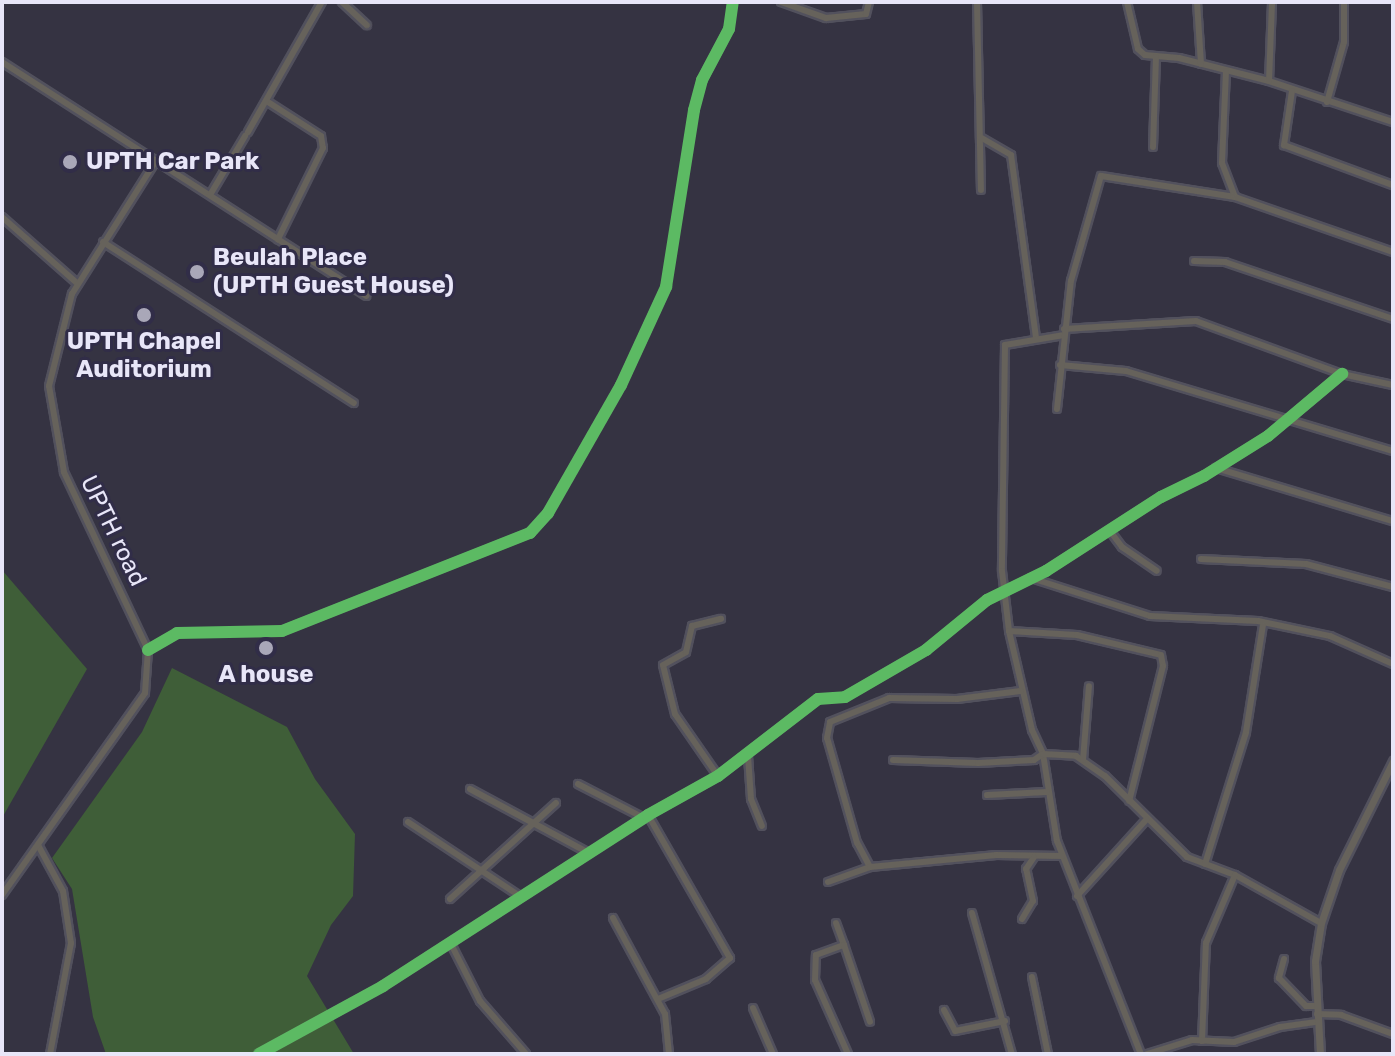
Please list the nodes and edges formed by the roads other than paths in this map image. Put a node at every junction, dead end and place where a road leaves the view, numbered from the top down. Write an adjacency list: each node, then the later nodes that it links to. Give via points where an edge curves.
1 (322, 2): 18 (street)
2 (342, 2): 11 (street)
3 (733, 2): 56 (street, via 729,29 702,80 694,110 666,287 621,385 548,513 530,533 282,631 177,633)
4 (781, 2): 5 (street, via 826,18 868,14)
5 (869, 2)
6 (977, 2): 21 (street)
7 (1127, 2): 12 (street, via 1138,49)
8 (1197, 2): 14 (street)
9 (1272, 2): 16 (street)
10 (1344, 2): 19 (street, via 1344,42)
11 (367, 25)
12 (1156, 57): 14 (street); 22 (street)
13 (2, 62): 23 (street)
14 (1201, 64): 15 (street)
15 (1226, 71): 16 (street); 27 (street, via 1222,163)
16 (1269, 81): 17 (street)
17 (1292, 91): 19 (street); 24 (street, via 1284,145)
18 (268, 102): 26 (street); 29 (street, via 321,136 323,148)
19 (1327, 102): 20 (street)
20 (1393, 122)
21 (980, 137): 25 (street); 37 (street, via 1011,155)
22 (1153, 147)
23 (155, 162): 26 (street); 30 (street, UPTH road)
24 (1393, 185)
25 (981, 190)
26 (210, 195): 29 (street)
27 (1235, 197): 31 (street); 36 (street, via 1101,176 1078,246)
28 (2, 217): 33 (street)
29 (278, 239): 34 (street)
30 (103, 242): 33 (street, UPTH road); 41 (street)
31 (1393, 252)
32 (1194, 261): 35 (street, via 1225,262)
33 (78, 284): 56 (street, UPTH road, via 53,353 49,386 56,445)
34 (366, 296)
35 (1393, 319)
36 (1064, 332): 37 (street); 38 (street); 39 (street, via 1196,321)
37 (1036, 337): 52 (street, via 1005,345)
38 (1060, 365): 42 (street); 43 (street, via 1126,371)
39 (1342, 374): 40 (street); 43 (street)
40 (1393, 385)
41 (354, 403)
42 (1057, 409)
43 (1283, 421): 44 (street); 45 (street)
44 (1393, 451)
45 (1216, 468): 46 (street); 47 (street)
46 (1393, 521)
47 (1110, 531): 49 (street, via 1122,547); 50 (street)
48 (1201, 559): 51 (street, via 1295,562)
49 (1157, 571)
50 (1030, 578): 52 (street); 54 (street, via 1150,616)
51 (1393, 587)
52 (1005, 592): 55 (street); 61 (street, via 970,611 926,650 845,697 818,699)
53 (721, 619): 65 (street, via 692,626 686,652 663,665 680,722)
54 (1263, 625): 57 (street, via 1330,636); 81 (street, via 1246,732)
55 (1009, 631): 59 (street); 70 (street, via 1077,635 1161,655 1163,666)
56 (148, 650): 77 (street, UPTH road, via 145,693)
57 (1393, 664)
58 (1089, 686): 63 (street)
59 (1021, 691): 60 (street); 82 (street, via 957,699 900,696 830,722 827,738 857,843)
60 (1043, 754): 62 (street, via 1034,760 978,763); 63 (street); 68 (street)
61 (748, 756): 65 (street); 76 (street, via 751,799)
62 (893, 760)
63 (1083, 760): 70 (street)
64 (1393, 761): 94 (street, via 1338,872)
65 (718, 776): 72 (street)
66 (578, 784): 72 (street)
67 (470, 789): 75 (street)
68 (1047, 792): 69 (street); 79 (street)
69 (987, 795)
70 (1129, 801): 73 (street)
71 (556, 803): 75 (street)
72 (646, 817): 78 (street); 99 (street, via 730,958 706,979)
73 (1146, 820): 81 (street, via 1187,857); 88 (street)
74 (408, 822): 83 (street)
75 (531, 825): 78 (street); 83 (street)
76 (762, 826)
77 (38, 845): 86 (street, UPTH road); 107 (street, via 63,891 71,943)
78 (589, 853): 87 (street)
79 (1062, 856): 80 (street); 88 (street)
80 (1034, 857): 82 (street); 92 (street, via 1026,869 1033,901)
81 (1205, 864): 84 (street)
82 (870, 867): 85 (street)
83 (482, 870): 87 (street); 89 (street)
84 (1235, 875): 94 (street); 106 (street, via 1206,943)
85 (828, 882)
86 (2, 895)
87 (520, 896): 95 (street)
88 (1077, 896): 115 (street)
89 (450, 899)
90 (972, 913): 103 (street)
91 (613, 918): 99 (street)
92 (1022, 919)
93 (836, 923): 96 (street)
94 (1321, 923): 102 (street)
95 (451, 944): 108 (street); 109 (street, via 480,1001)
96 (844, 945): 104 (street); 112 (street, via 816,955 814,971)
97 (1284, 959): 102 (street, via 1279,978)
98 (1032, 977): 114 (street)
99 (658, 999): 110 (street, via 670,1029)
100 (753, 1008): 111 (street)
101 (944, 1010): 103 (street, via 955,1031)
102 (1317, 1014): 105 (street, via 1341,1015); 106 (street, via 1234,1042); 117 (street)
103 (1005, 1021): 113 (street)
104 (870, 1022)
105 (1393, 1034)
106 (1202, 1041): 116 (street)
107 (50, 1054)
108 (259, 1054)
109 (526, 1054)
110 (669, 1054)
111 (773, 1054)
112 (848, 1054)
113 (1012, 1054)
114 (1048, 1054)
115 (1141, 1054)
116 (1147, 1054)
117 (1320, 1054)

